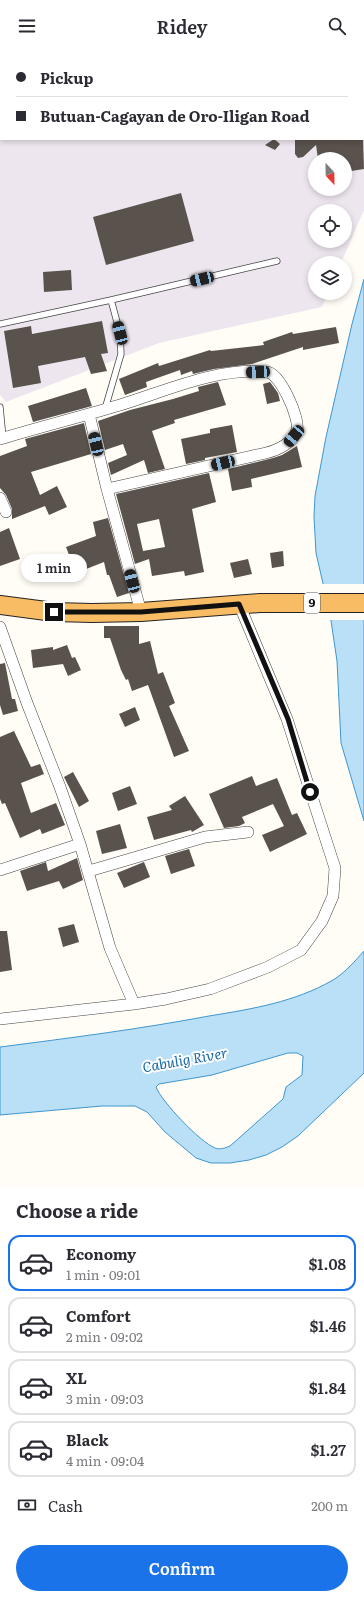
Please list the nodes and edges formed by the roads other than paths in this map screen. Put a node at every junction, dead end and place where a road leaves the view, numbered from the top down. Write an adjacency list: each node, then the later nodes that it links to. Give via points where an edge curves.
1 (277, 261): 2 (lane)
2 (111, 300): 3 (lane); 5 (lane, via 120,333 121,354)
3 (0, 324)
4 (0, 407): 7 (lane)
5 (105, 410): 6 (street); 8 (street, via 202,379 234,373 266,372 273,373 279,380 297,420 294,436 276,451)
6 (89, 414): 7 (street); 8 (street)
7 (2, 438)
8 (107, 490): 14 (street)
9 (0, 498): 10 (street)
10 (6, 512)
11 (364, 603): 12 (highway, 9)
12 (239, 604): 14 (highway, 9); 20 (street, via 288,719 335,868 333,896 322,921 301,950 268,967 210,989)
13 (0, 605): 14 (highway, 9, via 54,612)
14 (141, 612)
15 (0, 627): 17 (street, via 26,704)
16 (248, 832): 19 (street, via 205,837)
17 (80, 844): 18 (street); 19 (street)
18 (0, 870)
19 (89, 871): 20 (street, via 110,948)
20 (134, 1004): 21 (street)
21 (0, 1019)

